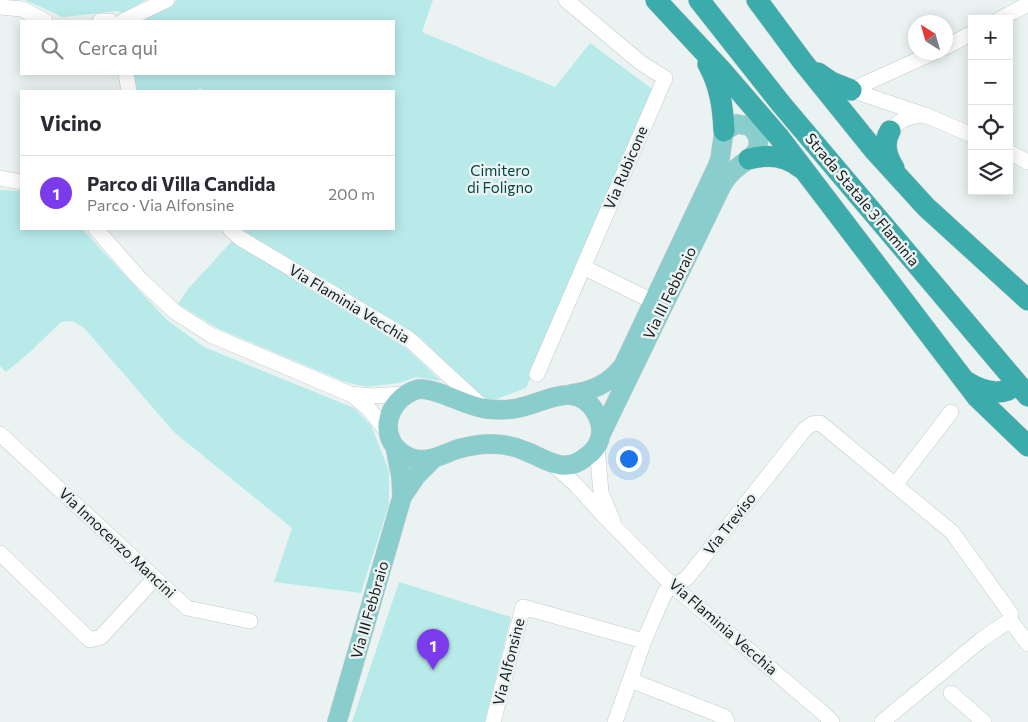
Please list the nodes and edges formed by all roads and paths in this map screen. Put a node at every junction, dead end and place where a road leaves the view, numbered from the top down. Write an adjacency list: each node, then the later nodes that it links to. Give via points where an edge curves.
1 (167, 0): 11 (street)
2 (566, 0): 34 (street, Via Rubicone, via 665,78)
3 (656, 0): 13 (highway)
4 (699, 0): 40 (highway, Strada Statale 3 Flaminia)
5 (717, 0): 38 (highway, Strada Statale 3 Flaminia, via 792,95)
6 (757, 0): 16 (highway)
7 (1028, 4): 9 (street)
8 (0, 7): 10 (street, via 22,9)
9 (1007, 15)
10 (43, 20)
11 (125, 20)
12 (968, 36): 14 (street)
13 (695, 42): 23 (highway, via 717,83); 28 (highway)
14 (953, 44)
15 (917, 60): 19 (street)
16 (803, 62): 19 (highway, via 831,82); 31 (highway)
17 (126, 75): 18 (street)
18 (129, 90)
19 (851, 90): 20 (street)
20 (875, 99): 21 (street); 22 (street, via 887,113)
21 (925, 115): 22 (street, via 908,118); 24 (street)
22 (890, 130): 31 (highway, via 886,150)
23 (724, 132): 26 (main road, via 739,124 753,129 759,144); 36 (main road, via 717,167)
24 (968, 133)
25 (1013, 154): 27 (street)
26 (749, 159): 28 (highway, via 764,156 780,158); 48 (main road, Via III Febbraio, via 722,185)
27 (1028, 162)
28 (804, 170): 39 (highway)
29 (0, 178): 30 (street)
30 (20, 182)
31 (903, 183): 35 (highway)
32 (97, 230): 41 (street, Via Flaminia Vecchia, via 139,278 175,312 211,335)
33 (231, 230): 44 (street, Via Flaminia Vecchia, via 409,339)
34 (583, 267): 36 (street); 37 (street, Via Rubicone)
35 (1028, 300)
36 (652, 301): 43 (main road, via 619,371 604,384)
37 (536, 374)
38 (1028, 377)
39 (967, 382): 40 (highway, via 990,392); 49 (highway, via 984,404)
40 (1018, 393)
41 (350, 394): 42 (street, Via Flaminia Vecchia); 47 (street, Via Flaminia Vecchia, via 369,409)
42 (404, 394): 44 (main road, Via Flaminia Vecchia, via 427,389); 47 (main road, via 392,408 388,423)
43 (571, 394): 44 (main road, Via Flaminia Vecchia, via 518,408); 48 (main road, Via Flaminia Vecchia, via 584,400 595,411)
44 (484, 408)
45 (951, 412): 52 (street)
46 (0, 434): 56 (street, Via Innocenzo Mancini)
47 (392, 440): 50 (main road, Via Flaminia Vecchia, via 409,457); 53 (main road)
48 (599, 440): 51 (main road, Via Flaminia Vecchia, via 584,459 575,464); 54 (street, Via Flaminia Vecchia, via 601,493)
49 (1028, 446)
50 (433, 459): 51 (main road, Via Flaminia Vecchia, via 459,449 490,444 518,448); 53 (main road)
51 (554, 464): 54 (street, Via Flaminia Vecchia)
52 (896, 485): 57 (street, Via Treviso, via 820,423 812,424 687,578); 58 (street, Via Treviso, via 952,532 1011,614)
53 (402, 497): 64 (main road, Via III Febbraio)
54 (617, 529): 57 (street, Via Flaminia Vecchia)
55 (2, 557): 56 (street, via 90,640 101,637)
56 (156, 578): 59 (street, Via Innocenzo Mancini, via 187,608)
57 (672, 585): 60 (street, Via Treviso, via 664,592); 68 (street, Via Flaminia Vecchia)
58 (1010, 620): 61 (street, Via Treviso); 69 (street)
59 (250, 621)
60 (644, 641): 62 (street, Via Treviso); 65 (street, Via Alfonsine, via 523,607)
61 (1028, 644)
62 (630, 680): 66 (street, Via Treviso); 67 (street, via 725,717)
63 (951, 693): 70 (street)
64 (337, 722)
65 (494, 722)
66 (615, 722)
67 (727, 722)
68 (832, 722)
69 (882, 722)
70 (984, 722)

